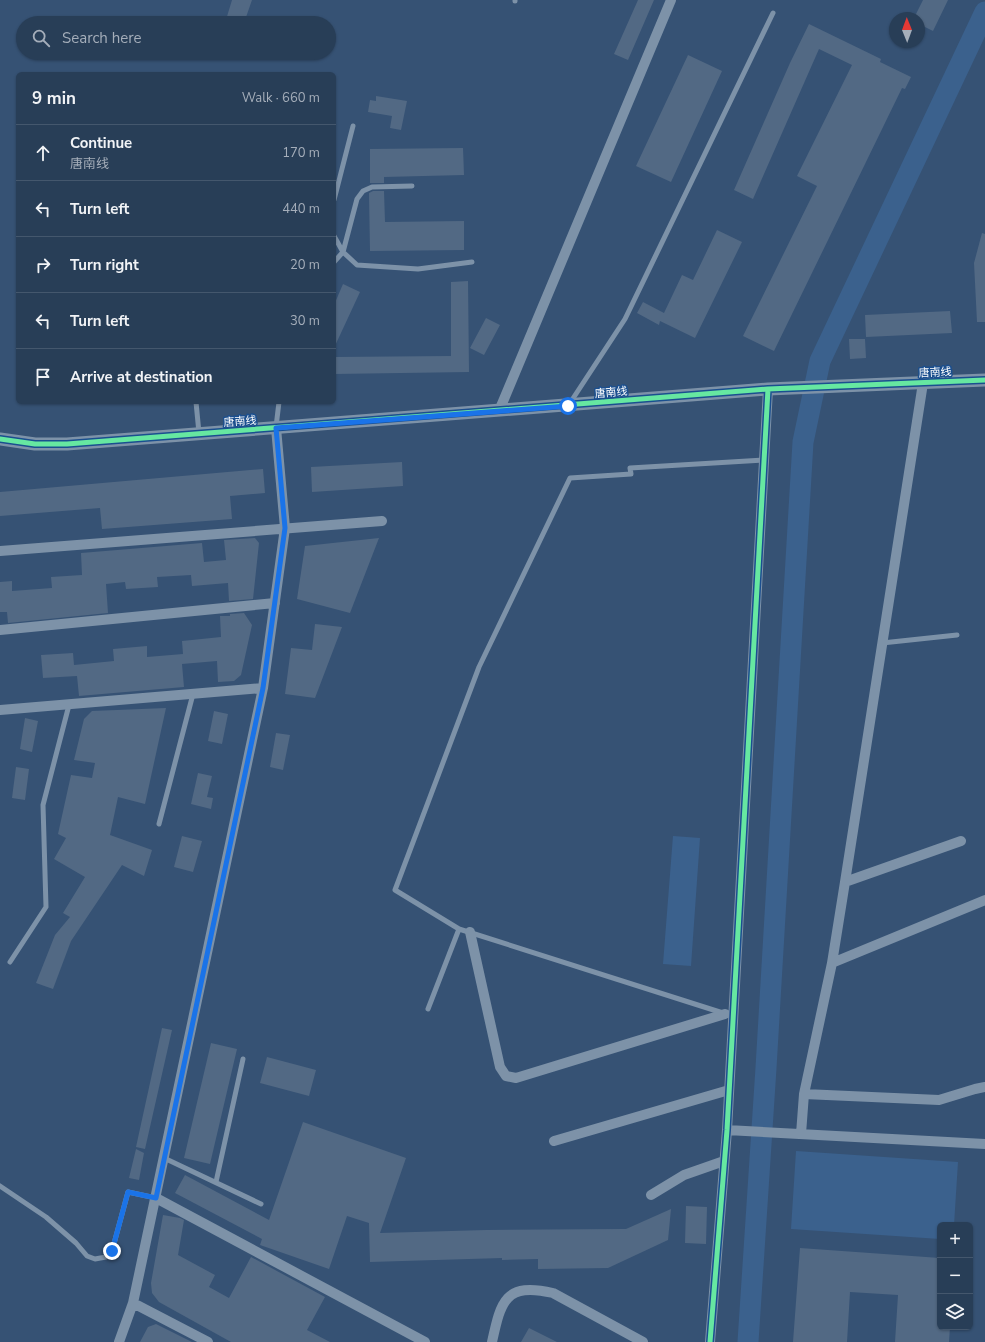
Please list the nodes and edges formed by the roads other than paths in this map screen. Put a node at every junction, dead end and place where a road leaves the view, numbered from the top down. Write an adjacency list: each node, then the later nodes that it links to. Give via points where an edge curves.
1 (671, 0): 17 (street)
2 (773, 13): 16 (lane, via 625,319)
3 (353, 126): 5 (lane)
4 (412, 186): 7 (lane, via 372,187 363,191 357,199)
5 (336, 192)
6 (336, 240): 7 (lane)
7 (343, 252): 8 (lane); 9 (lane); 10 (lane, via 357,265 418,269)
8 (336, 257)
9 (336, 260)
10 (472, 262)
11 (985, 380): 12 (street, 唐南线)
12 (923, 383): 13 (street, 唐南线); 28 (street)
13 (772, 389): 16 (street, 唐南线); 21 (street)
14 (196, 404): 19 (lane)
15 (279, 404): 18 (lane)
16 (568, 406): 17 (street, 唐南线)
17 (499, 411): 18 (street, 唐南线)
18 (276, 428): 19 (street, 唐南线); 23 (street)
19 (199, 434): 20 (street, 唐南线, via 67,444 35,444)
20 (0, 439)
21 (764, 460): 37 (lane, via 630,468 631,474 570,478 479,667 395,890); 42 (street)
22 (382, 520): 23 (street)
23 (285, 528): 24 (street); 25 (street)
24 (0, 551)
25 (275, 603): 26 (street); 29 (street)
26 (0, 630)
27 (957, 635): 28 (lane)
28 (882, 643): 35 (street)
29 (263, 688): 30 (street); 51 (street)
30 (193, 694): 31 (street); 33 (lane)
31 (69, 705): 32 (street); 39 (lane, via 43,805 46,907)
32 (0, 710)
33 (159, 824)
34 (962, 841): 35 (street)
35 (845, 882): 40 (street)
36 (985, 900): 40 (street)
37 (459, 929): 38 (lane); 41 (lane)
38 (470, 932): 42 (lane); 42 (street, via 500,1067 506,1076 516,1078)
39 (10, 962)
40 (832, 963): 46 (street)
41 (428, 1009)
42 (729, 1015): 45 (street)
43 (243, 1059): 53 (lane)
44 (985, 1087): 46 (street, via 938,1100)
45 (729, 1090): 47 (street); 49 (street)
46 (804, 1094): 48 (street)
47 (727, 1130): 48 (street); 52 (street)
48 (801, 1134): 50 (street)
49 (554, 1141)
50 (985, 1144)
51 (164, 1158): 53 (lane); 56 (street)
52 (724, 1161): 55 (street, via 684,1174); 64 (street)
53 (216, 1182): 57 (lane)
54 (0, 1186): 56 (lane, via 46,1217 87,1256 95,1259 106,1257 112,1251 128,1192)
55 (651, 1195)
56 (156, 1198): 58 (street); 61 (street)
57 (261, 1204)
58 (133, 1303): 59 (street); 60 (street)
59 (119, 1342)
60 (208, 1342)
61 (425, 1342)
62 (492, 1342): 63 (street, via 498,1314 504,1301 514,1292 527,1289 553,1293)
63 (643, 1342)
64 (710, 1342)

